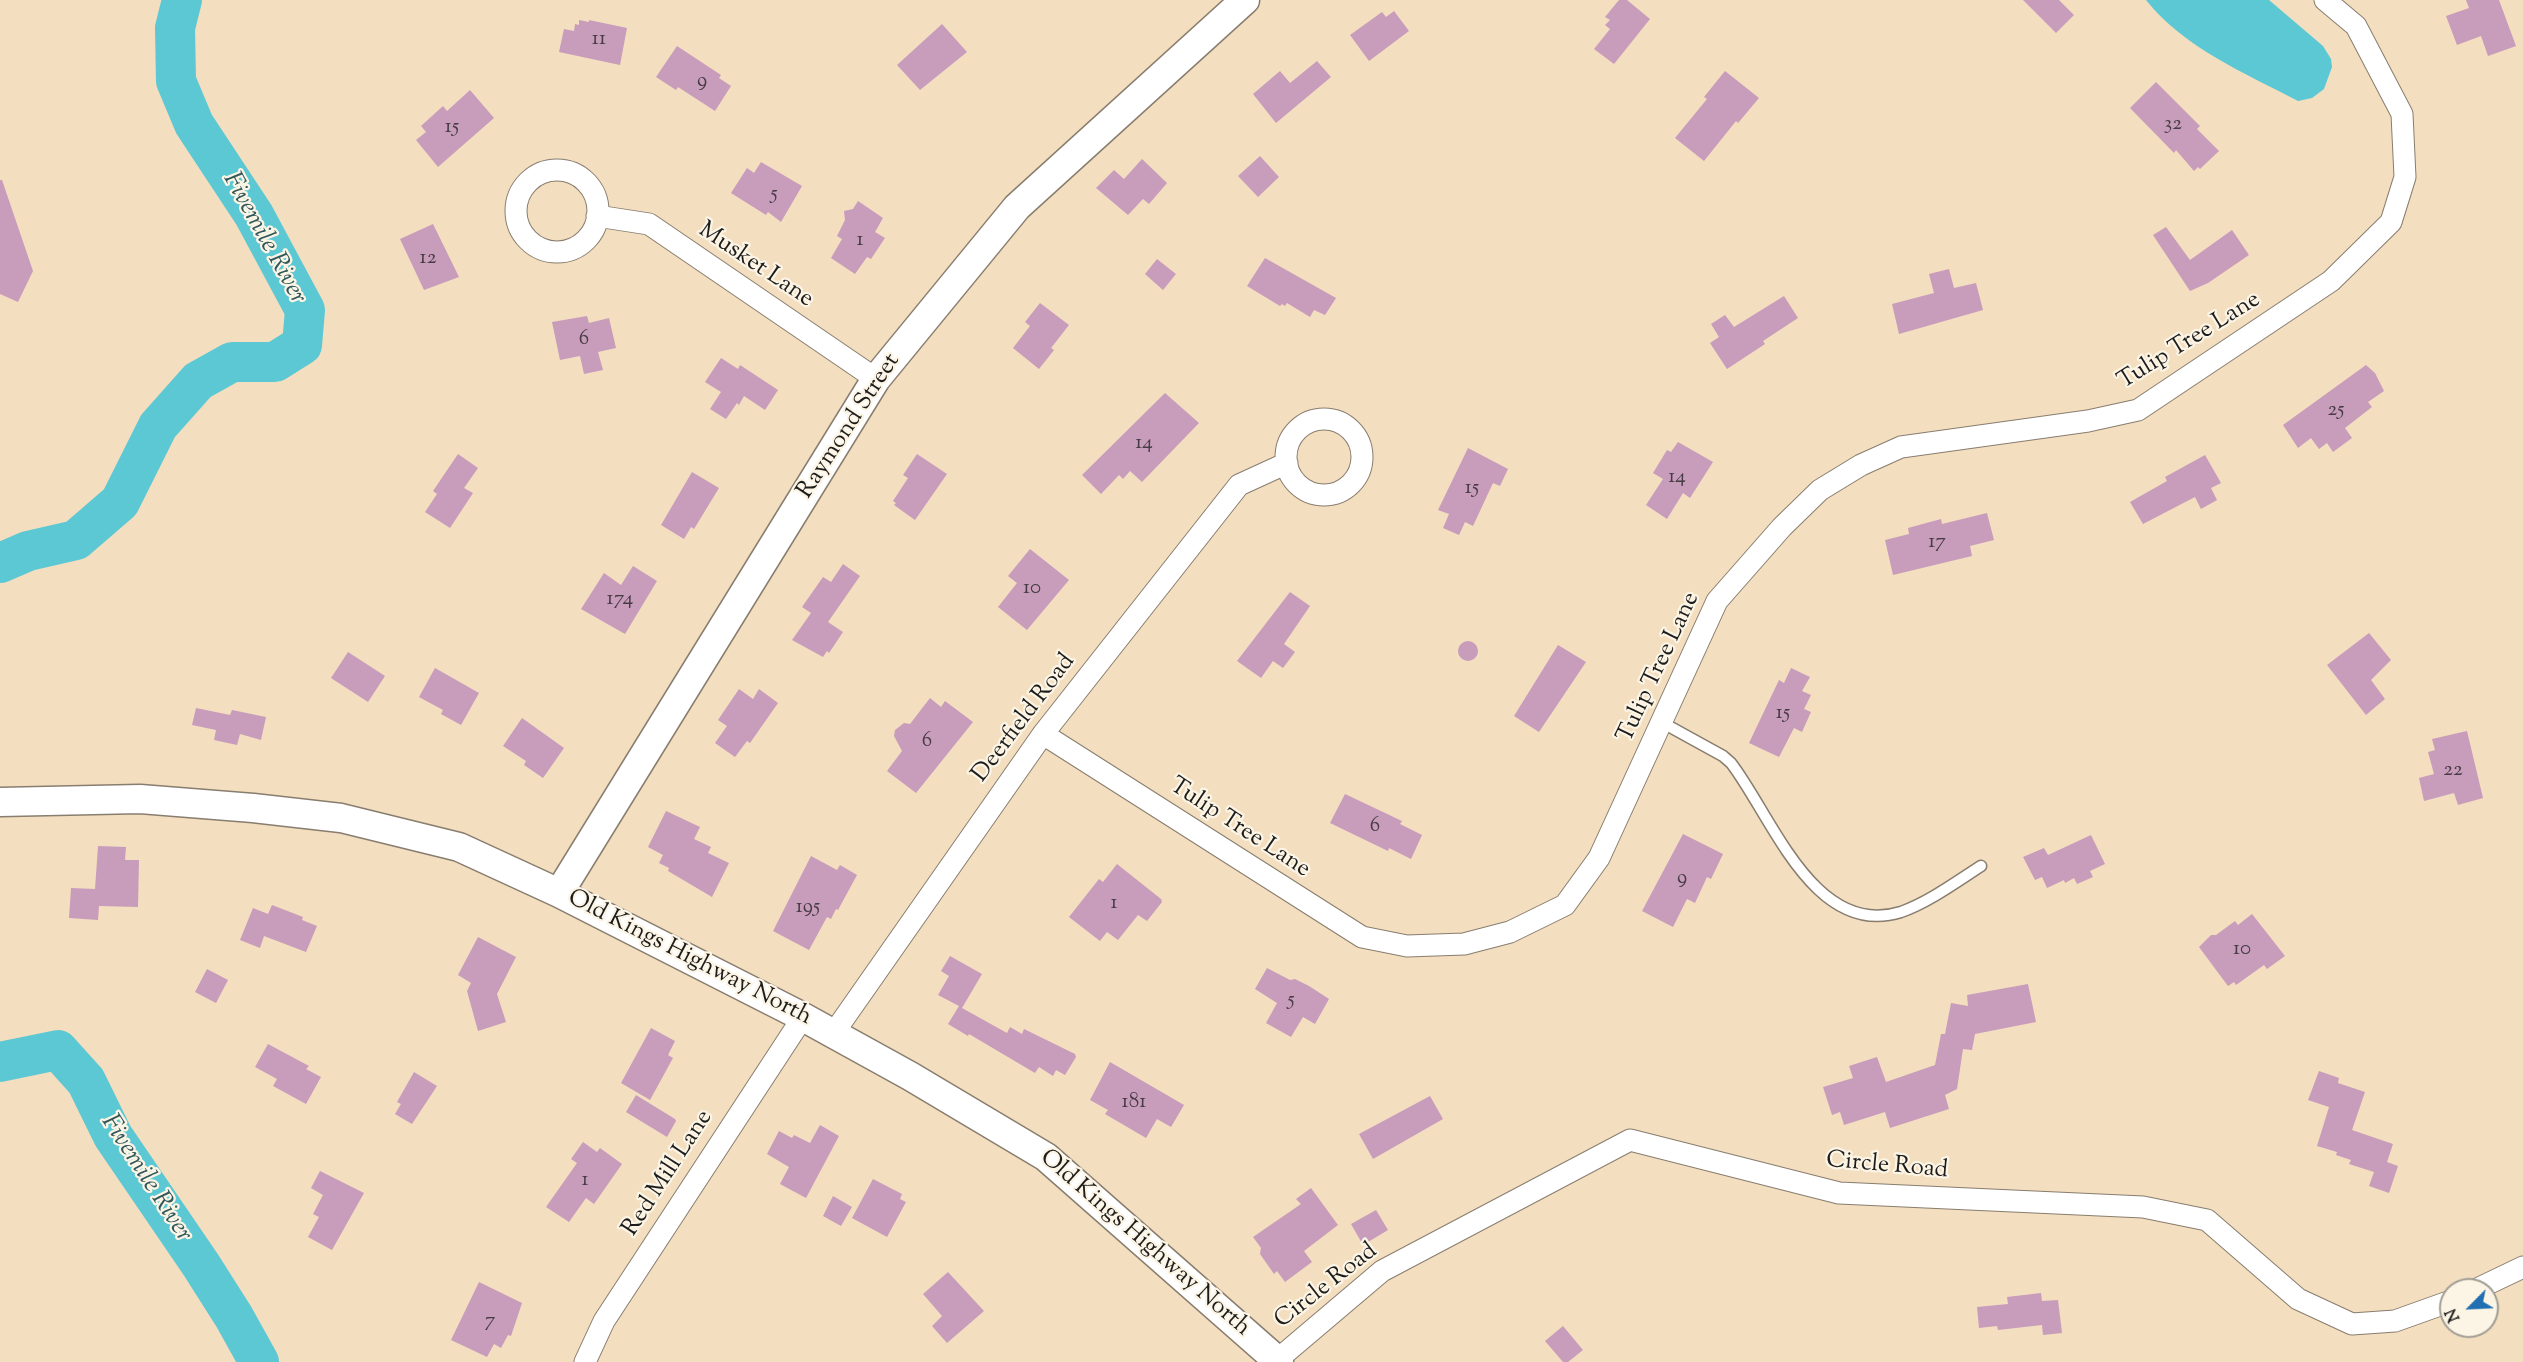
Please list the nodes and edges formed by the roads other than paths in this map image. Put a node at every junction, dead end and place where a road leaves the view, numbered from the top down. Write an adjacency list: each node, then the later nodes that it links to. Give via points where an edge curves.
1 (2325, 0): 6 (street, Tulip Tree Lane, via 2356,26 2402,114 2405,177 2391,222 2331,281 2138,410 2088,421 1901,447 1861,465 1821,490 1782,527 1717,602)
2 (1241, 1): 4 (main road, Raymond Street, via 1017,207)
3 (597, 216): 4 (street, Musket Lane, via 649,224)
4 (876, 379): 10 (main road, Raymond Street)
5 (1287, 463): 7 (street, Deerfield Road, via 1239,485)
6 (1663, 723): 7 (street, Tulip Tree Lane, via 1599,858 1565,905 1510,932 1464,944 1407,946 1362,937); 9 (lane, via 1731,763 1794,864 1845,909 1874,916 1903,911)
7 (1043, 734): 12 (street, Deerfield Road)
8 (0, 802): 10 (main road, Old Kings Highway North, via 140,799 342,818 459,847)
9 (1981, 866)
10 (559, 893): 11 (main road, Old Kings Highway North)
11 (803, 1017): 12 (main road, Old Kings Highway North); 17 (street, Red Mill Lane, via 604,1321)
12 (833, 1034): 16 (main road, Old Kings Highway North, via 1046,1157)
13 (2523, 1267): 14 (street)
14 (2499, 1278)
15 (2439, 1305): 16 (street, Circle Road, via 2395,1321 2352,1324 2298,1299 2207,1220 2143,1207 1839,1193 1630,1140 1382,1271)
16 (1278, 1361)
17 (585, 1362)

